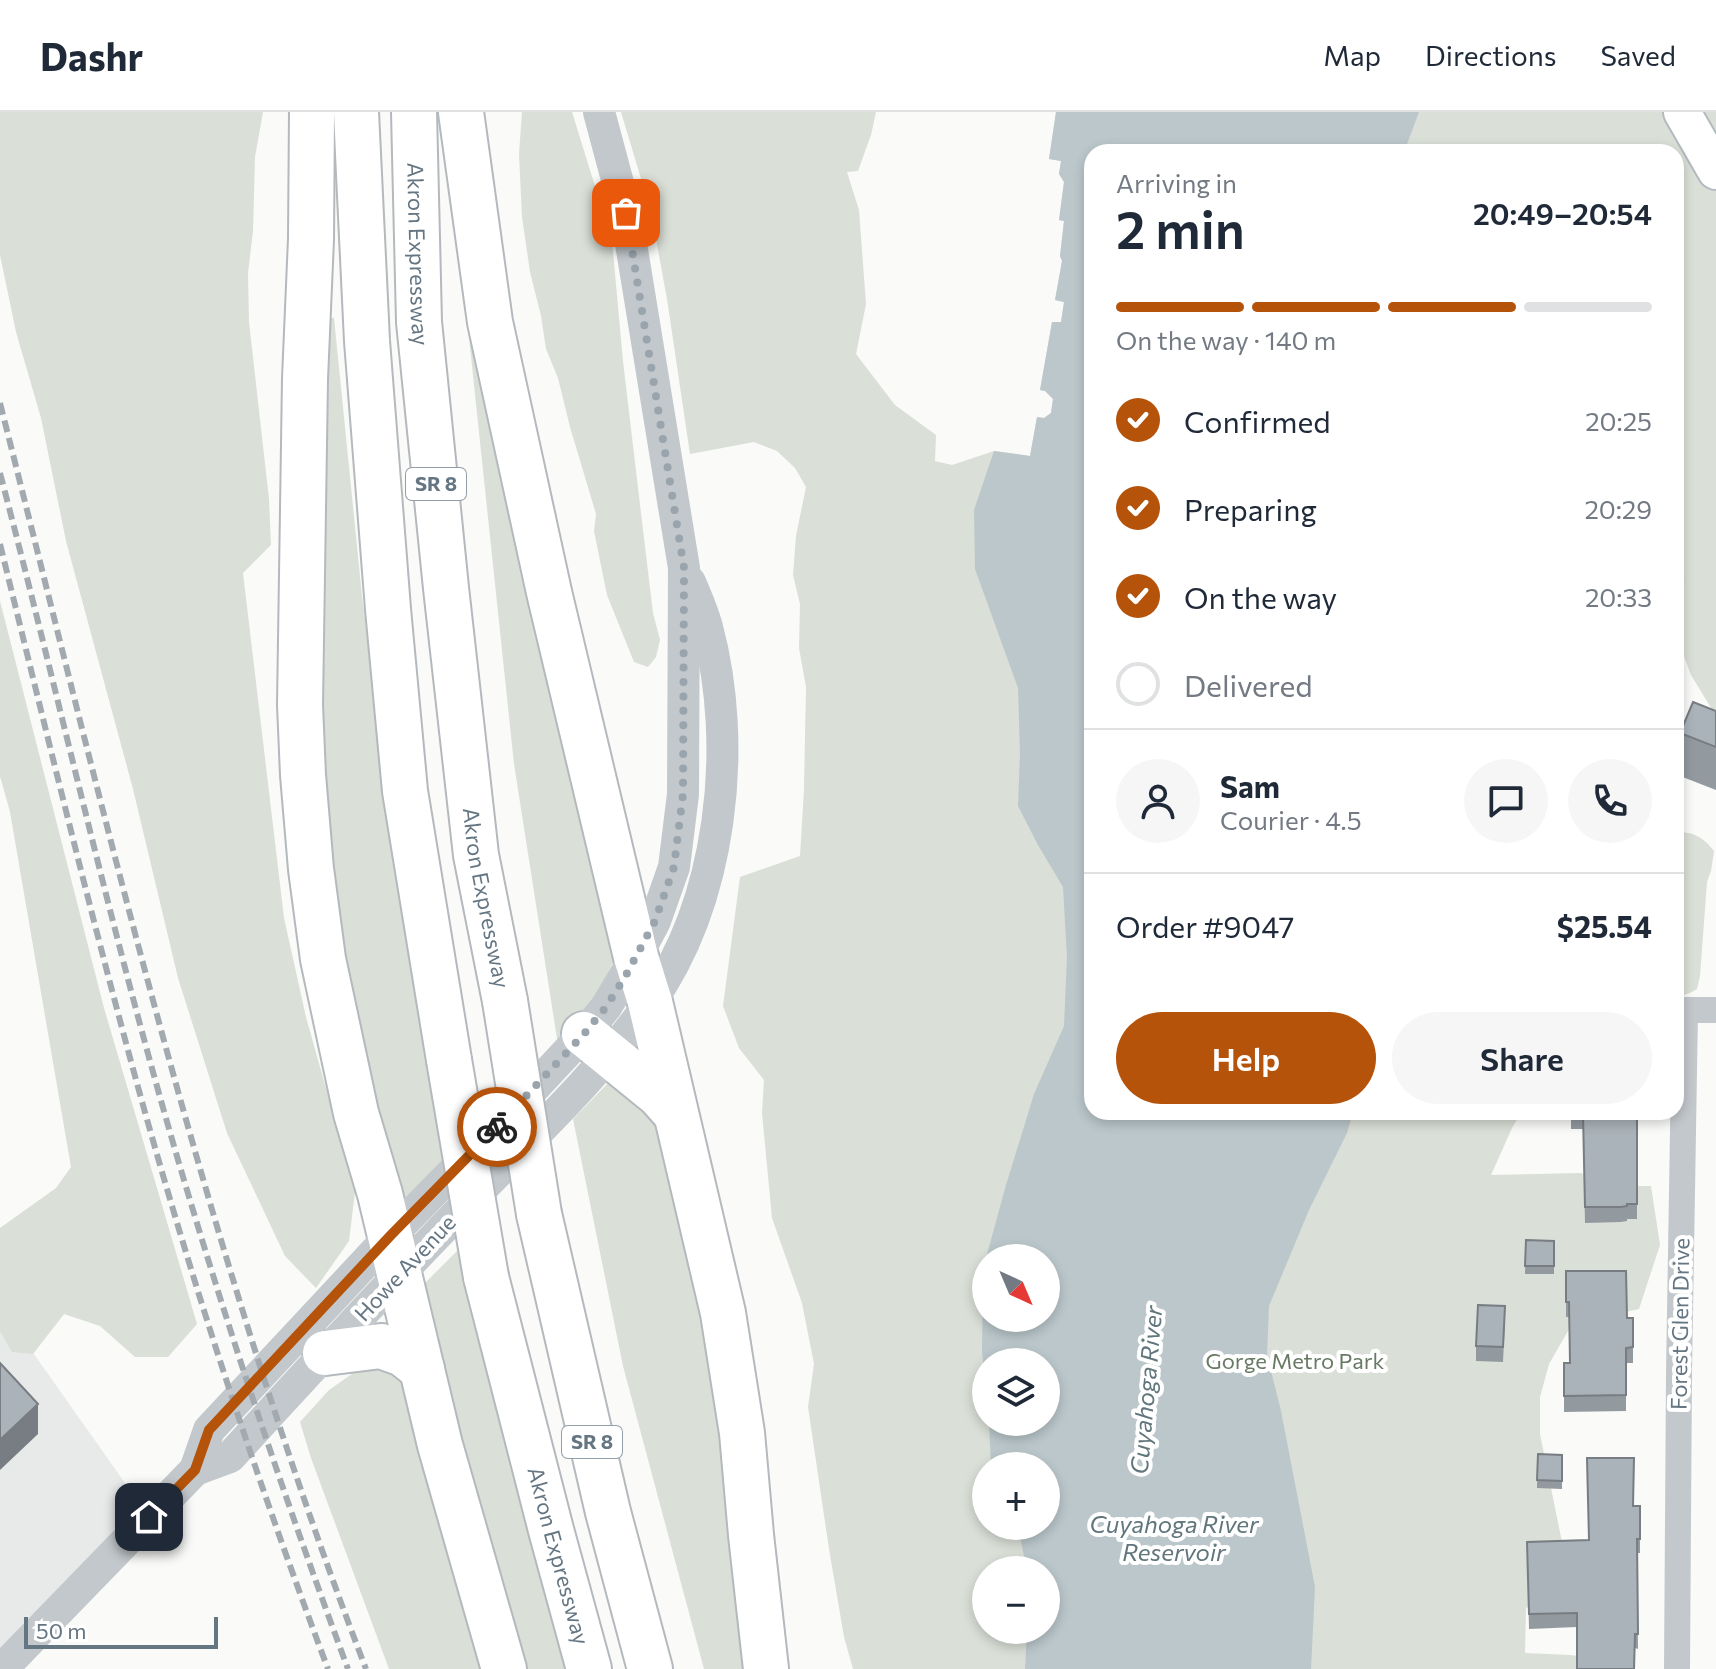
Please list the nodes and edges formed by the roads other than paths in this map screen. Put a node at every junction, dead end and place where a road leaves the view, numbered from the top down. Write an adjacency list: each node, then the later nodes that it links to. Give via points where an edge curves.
1 (312, 112): 15 (highway, via 302,527 303,775 323,959 356,1113)
2 (356, 112): 21 (highway, Akron Expressway / SR 8, bridge, via 367,341 405,791 486,1277)
3 (414, 112): 22 (highway, Akron Expressway / SR 8, bridge, via 419,322 476,855 539,1214)
4 (461, 112): 9 (highway, via 490,322)
5 (599, 112): 8 (street, via 626,213)
6 (1682, 112): 7 (main road)
7 (1716, 171)
8 (684, 568): 9 (street, via 683,794 674,867); 9 (street, via 707,625 722,708 721,791 715,838 687,936 669,972)
9 (637, 979): 11 (street, Howe Avenue); 13 (highway)
10 (1716, 1010): 12 (street, Forest Glen Drive, via 1685,1010)
11 (597, 1045): 13 (highway); 15 (street, Howe Avenue)
12 (1684, 1078)
13 (675, 1113): 23 (highway, via 723,1313 742,1433)
14 (1683, 1120): 24 (street, Forest Glen Drive)
15 (395, 1254): 16 (street, Howe Avenue); 17 (highway); 18 (street, Howe Avenue, via 209,1430)
16 (325, 1353): 17 (highway, via 381,1346); 18 (street, Howe Avenue, via 230,1457)
17 (422, 1369): 20 (highway)
18 (195, 1470): 19 (street, Howe Avenue)
19 (2, 1669)
20 (504, 1669)
21 (589, 1669)
22 (650, 1669)
23 (766, 1669)
24 (1677, 1669)

